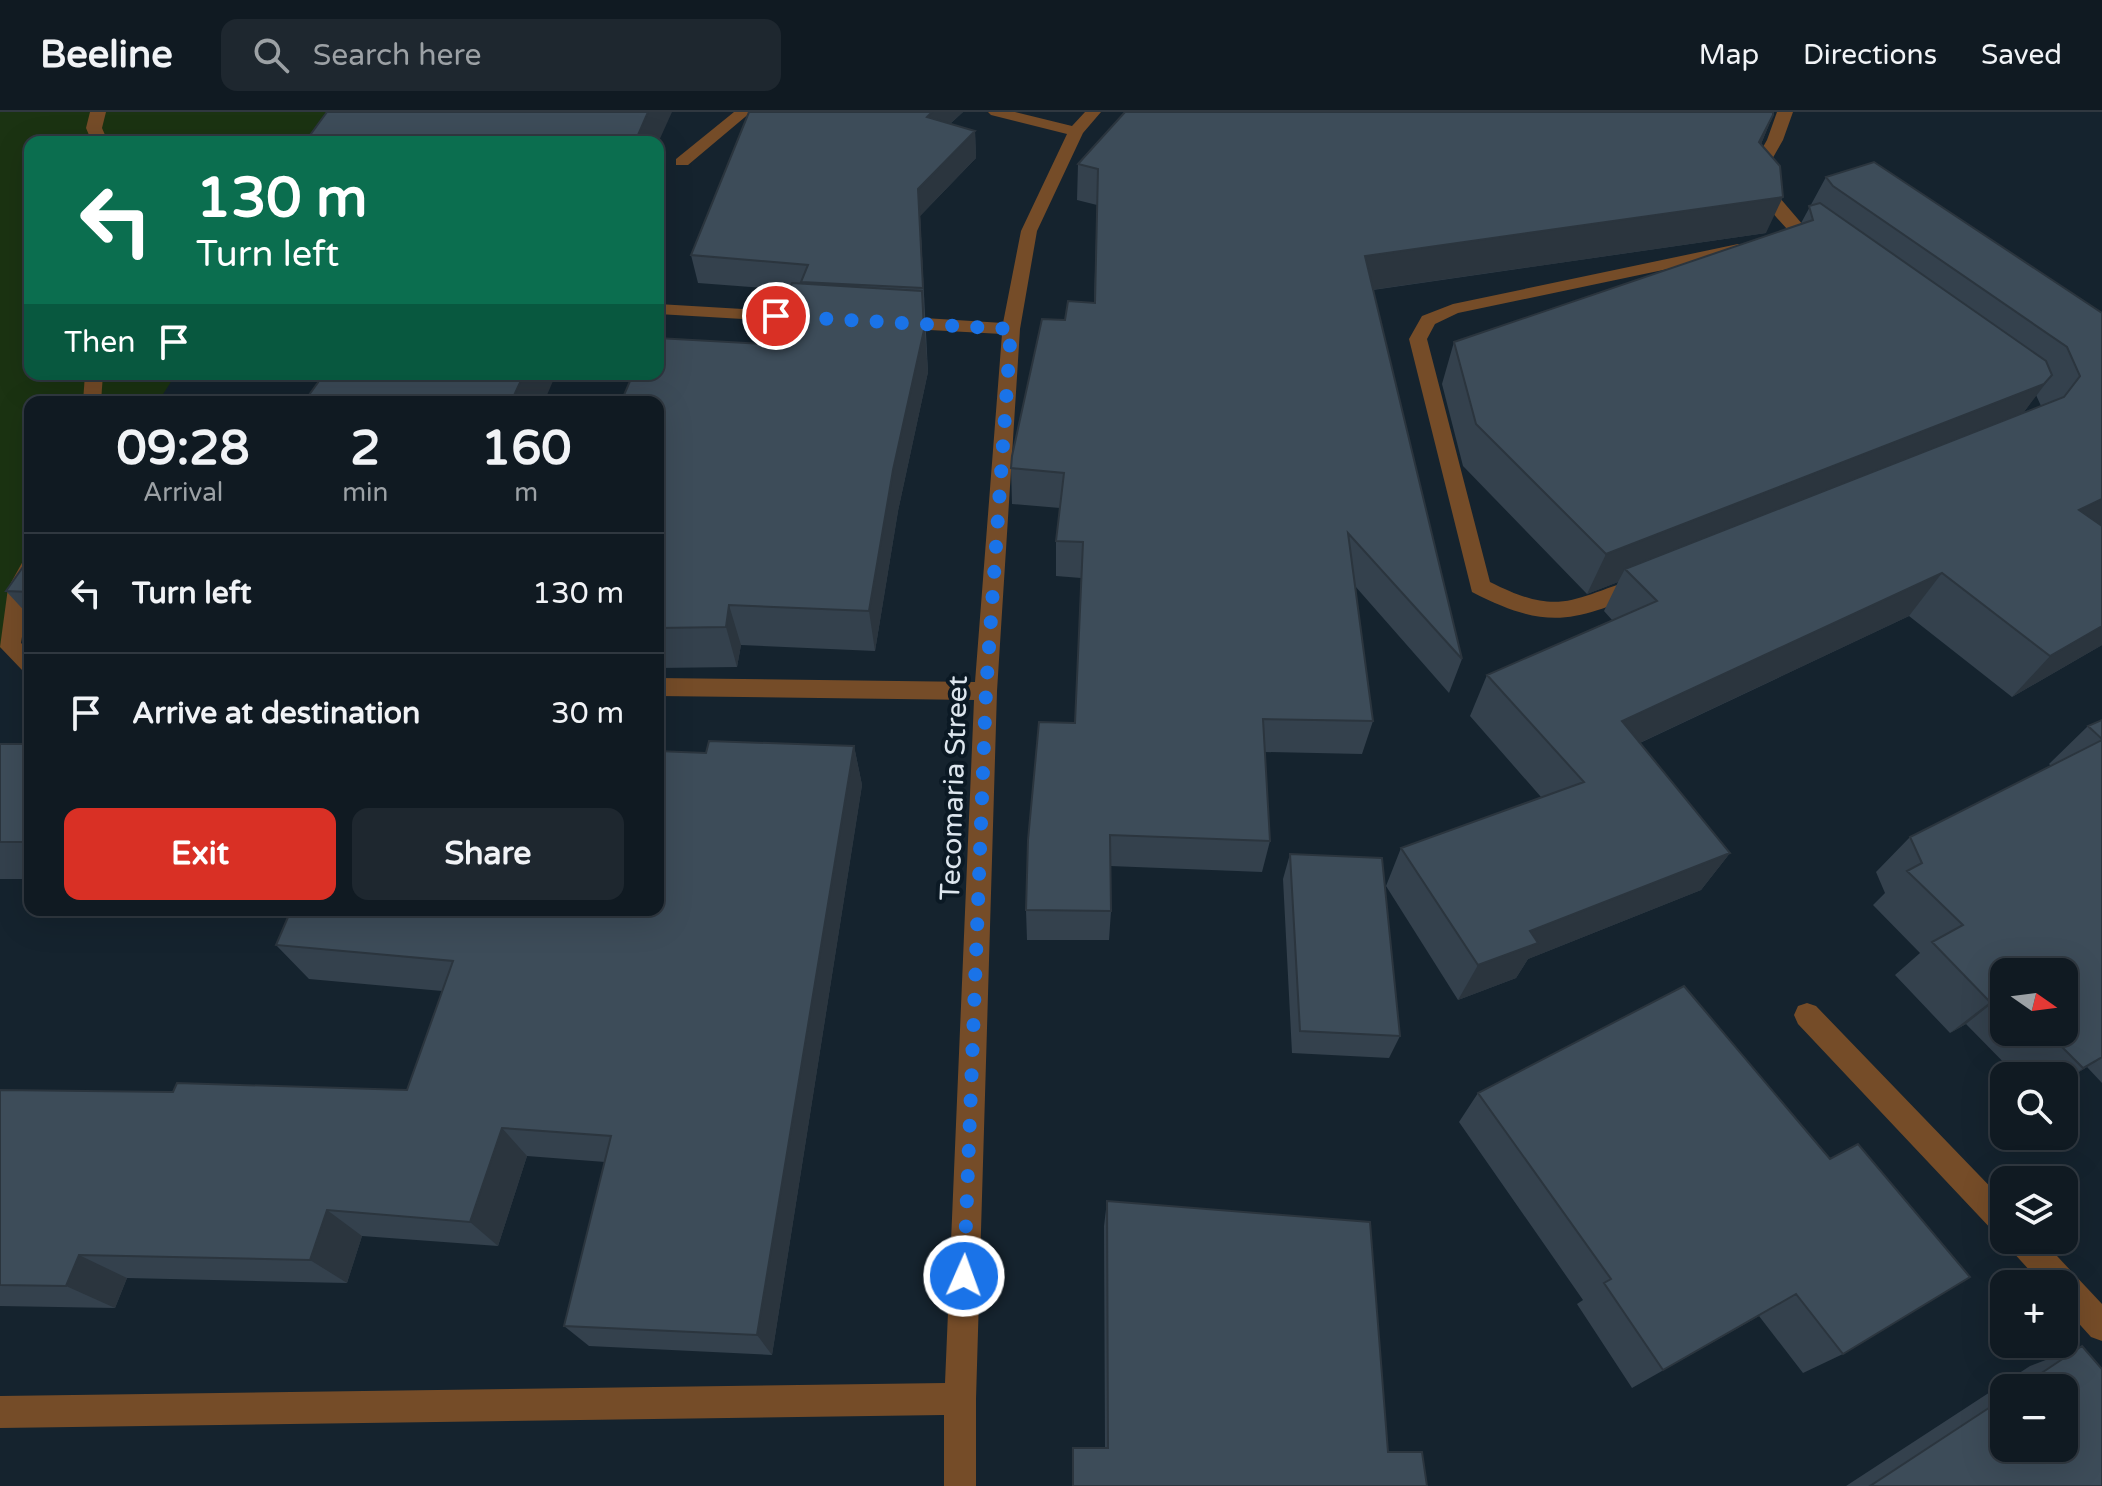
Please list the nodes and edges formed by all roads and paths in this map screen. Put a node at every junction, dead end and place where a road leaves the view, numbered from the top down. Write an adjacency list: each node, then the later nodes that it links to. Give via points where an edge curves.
1 (98, 112): 7 (street)
2 (743, 112): 8 (street)
3 (996, 112): 6 (street)
4 (1093, 112): 6 (street, Tecomaria Street)
5 (1785, 112): 10 (street, via 1754,177 1795,237)
6 (1076, 131): 14 (street, Tecomaria Street, via 1029,231)
7 (97, 136)
8 (682, 162)
9 (1757, 245): 16 (street, via 1453,309 1428,320 1418,339 1480,587 1513,605 1553,614)
10 (1828, 254)
11 (664, 309): 12 (street)
12 (827, 319)
13 (873, 321): 14 (street)
14 (1011, 329): 19 (street, Tecomaria Street)
15 (24, 578): 17 (street, via 10,645)
16 (1653, 580)
17 (24, 658)
18 (664, 687): 19 (street)
19 (986, 691): 26 (street, Tecomaria Street)
20 (1807, 1015): 21 (street)
21 (1990, 1207)
22 (2034, 1254): 23 (street)
23 (2049, 1270)
24 (2078, 1301): 25 (street)
25 (2102, 1326)
26 (960, 1399): 27 (street); 28 (street, Tecomaria Street)
27 (0, 1412)
28 (960, 1486)

